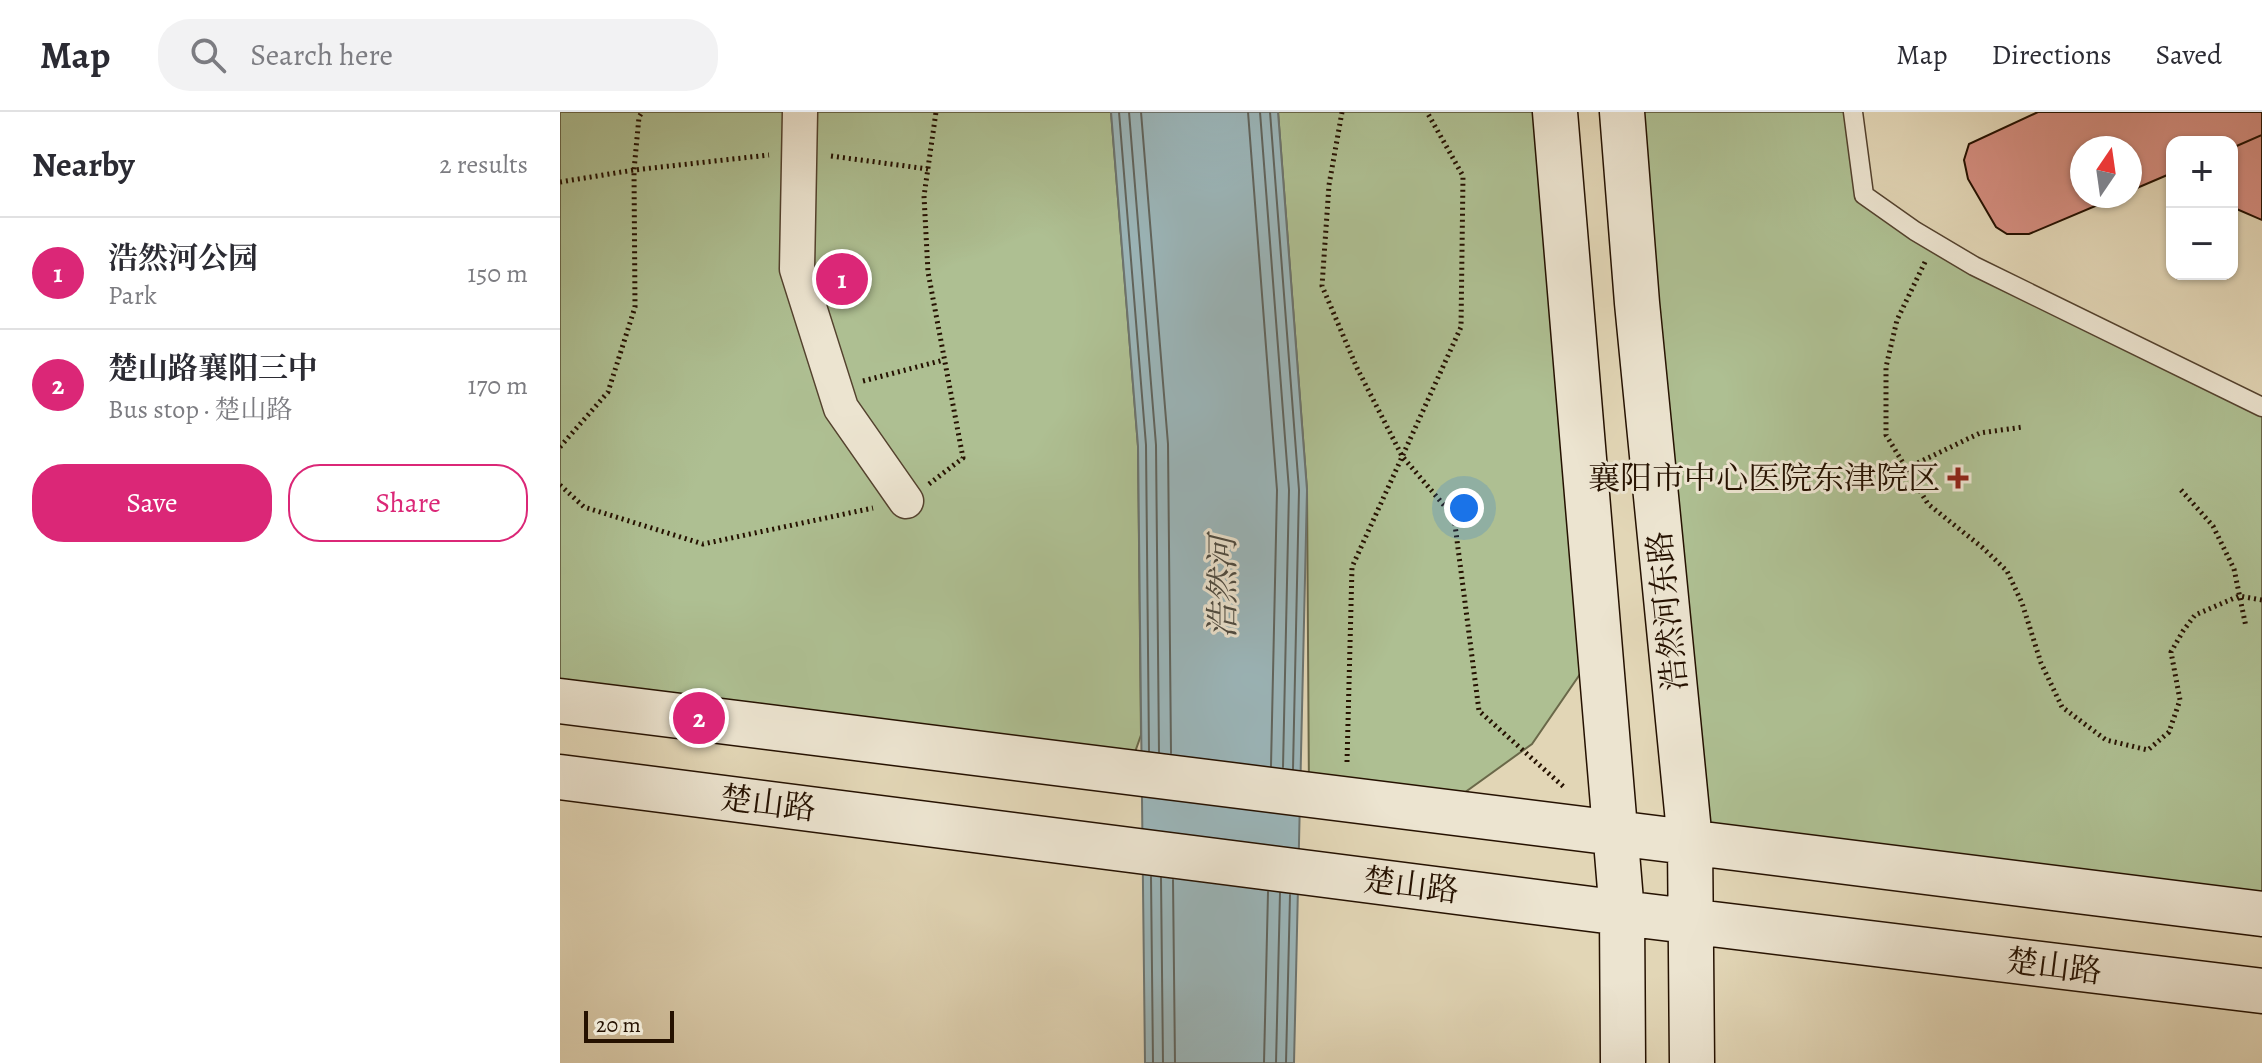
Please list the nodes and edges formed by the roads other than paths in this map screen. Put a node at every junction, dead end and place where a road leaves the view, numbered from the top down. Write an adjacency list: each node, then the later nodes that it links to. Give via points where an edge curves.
1 (800, 112): 6 (street, via 797,269 841,408)
2 (1555, 112): 9 (main road)
3 (1622, 112): 10 (main road, 浩然河东路)
4 (1853, 112): 5 (lane, via 1864,195 1935,243)
5 (2262, 407)
6 (906, 501)
7 (560, 701): 9 (main road)
8 (560, 777): 11 (main road, 楚山路)
9 (1616, 833): 10 (main road); 11 (main road)
10 (1690, 842): 12 (main road); 13 (main road, 浩然河东路)
11 (1622, 913): 13 (main road, 楚山路); 15 (main road)
12 (2262, 914)
13 (1690, 921): 14 (main road, 楚山路); 16 (main road, 浩然河东路)
14 (2262, 991)
15 (1623, 1063)
16 (1692, 1063)

